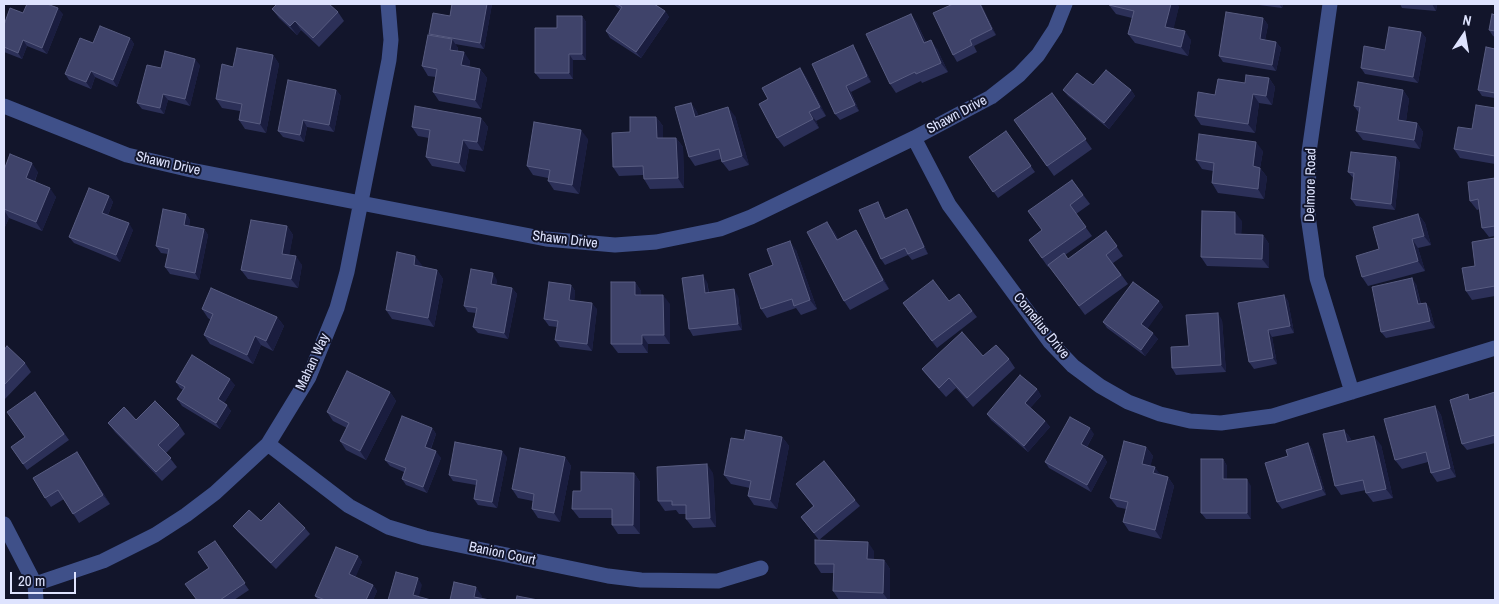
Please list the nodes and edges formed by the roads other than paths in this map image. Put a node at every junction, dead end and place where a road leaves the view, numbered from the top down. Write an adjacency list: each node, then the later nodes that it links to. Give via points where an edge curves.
1 (388, 4): 6 (street, Mahan Way, via 389,60)
2 (1065, 4): 5 (street, Shawn Drive, via 1055,29 1020,75 991,97)
3 (1330, 4): 8 (street, Delmore Road, via 1310,152 1308,216 1318,278)
4 (4, 106): 6 (street, Shawn Drive, via 127,155)
5 (914, 138): 6 (street, Shawn Drive, via 751,217 720,229 656,242 580,244); 8 (street, Cornelius Drive, via 949,204 1050,342 1073,366 1100,386 1128,402 1160,414 1220,423 1273,416)
6 (360, 203): 9 (street, Mahan Way, via 337,308 309,377)
7 (1495, 348): 8 (street, Cornelius Drive)
8 (1352, 392)
9 (268, 444): 11 (street, Banion Court, via 349,506 388,527 425,538 641,580 718,582); 12 (street, Mahan Way, via 216,493 155,535 103,561)
10 (4, 524): 12 (street)
11 (761, 568)
12 (35, 584): 13 (street)
13 (36, 600)

